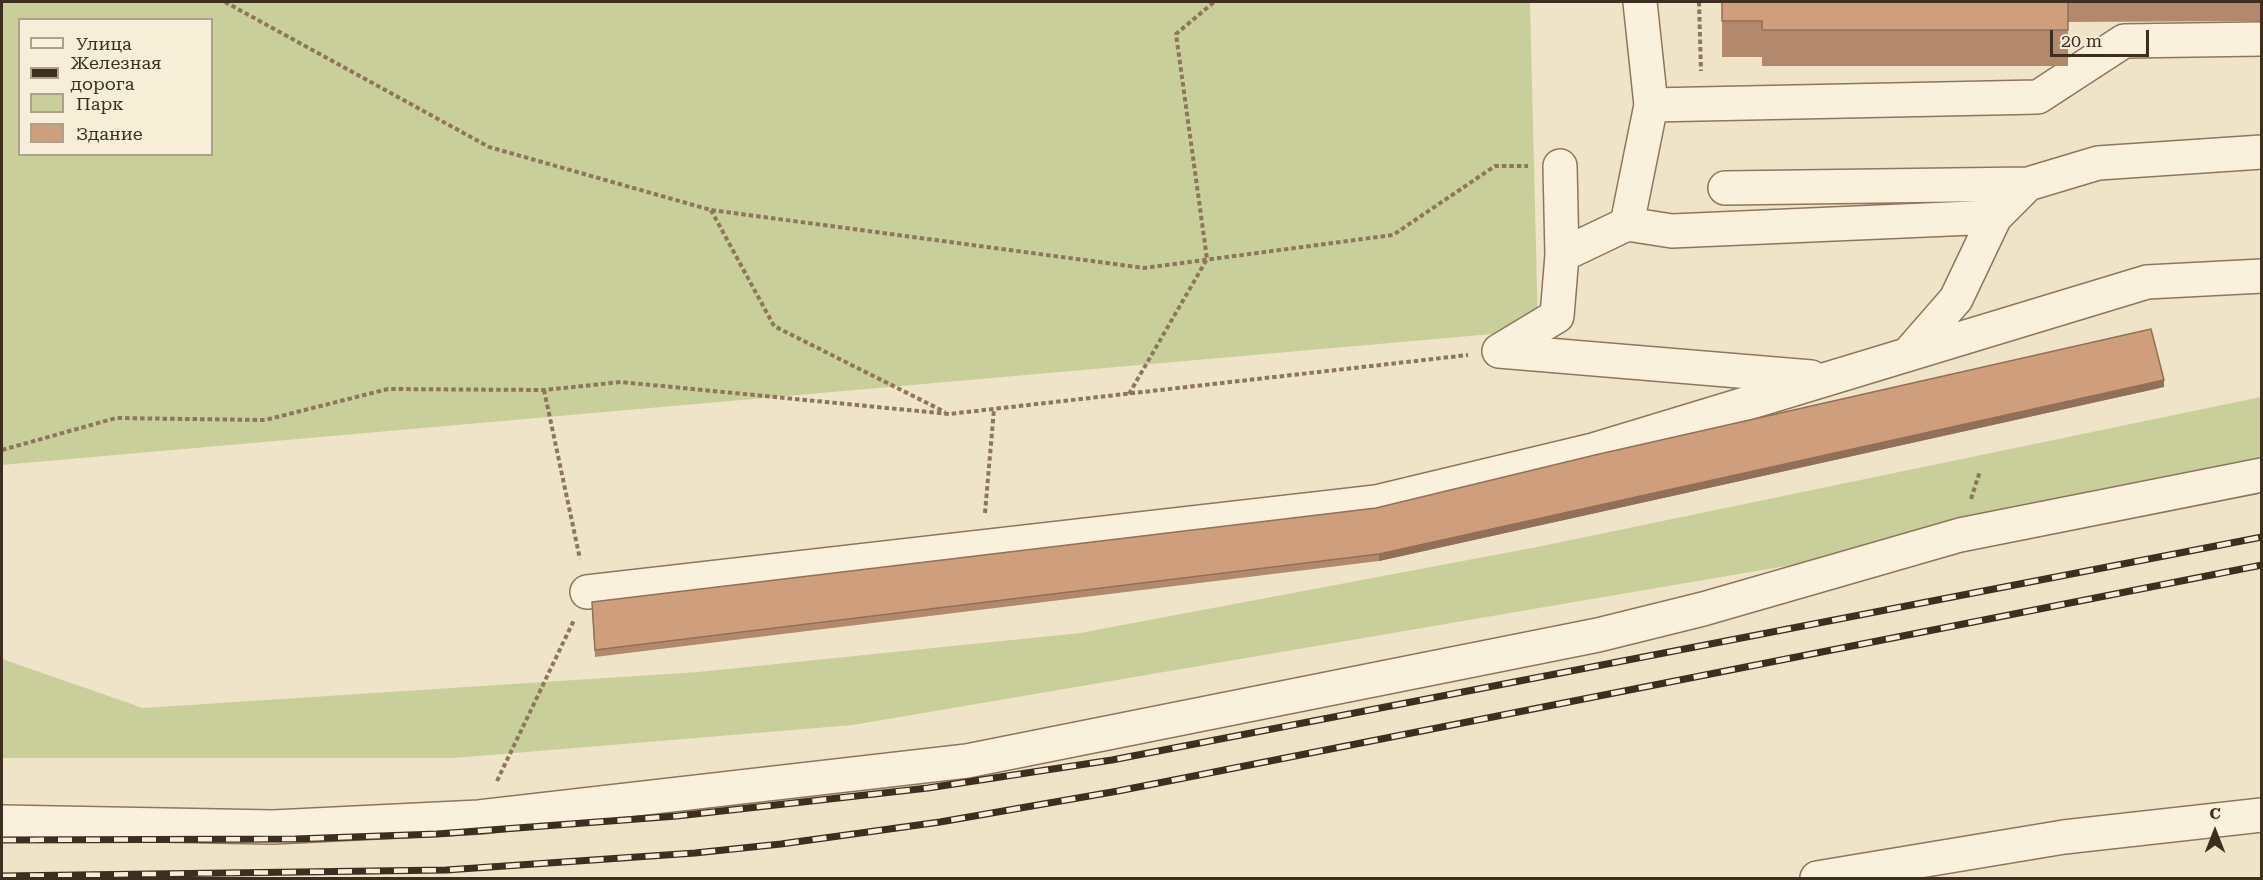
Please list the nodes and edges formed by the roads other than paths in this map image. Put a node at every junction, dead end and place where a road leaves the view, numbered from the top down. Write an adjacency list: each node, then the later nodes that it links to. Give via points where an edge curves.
1 (1640, 2): 3 (lane)
2 (2262, 39): 3 (lane, via 2124,41 2038,97)
3 (1651, 105): 9 (lane)
4 (2262, 152): 6 (lane, via 2098,163)
5 (1560, 166): 10 (lane)
6 (2028, 184): 7 (lane); 8 (lane)
7 (1725, 188)
8 (1995, 218): 9 (lane, via 1672,231); 12 (lane, via 1956,299)
9 (1627, 224): 10 (lane)
10 (1562, 255): 13 (lane, via 1557,316 1499,351)
11 (2262, 276): 12 (lane, via 2147,282)
12 (1908, 354): 13 (lane)
13 (1828, 379): 15 (lane, via 1593,450 1376,502)
14 (2262, 475): 17 (lane, via 1960,535 1598,635 967,760 479,817 273,827)
15 (587, 592)
16 (2262, 815): 18 (lane, via 2064,837)
17 (2, 822)
18 (1817, 879)

